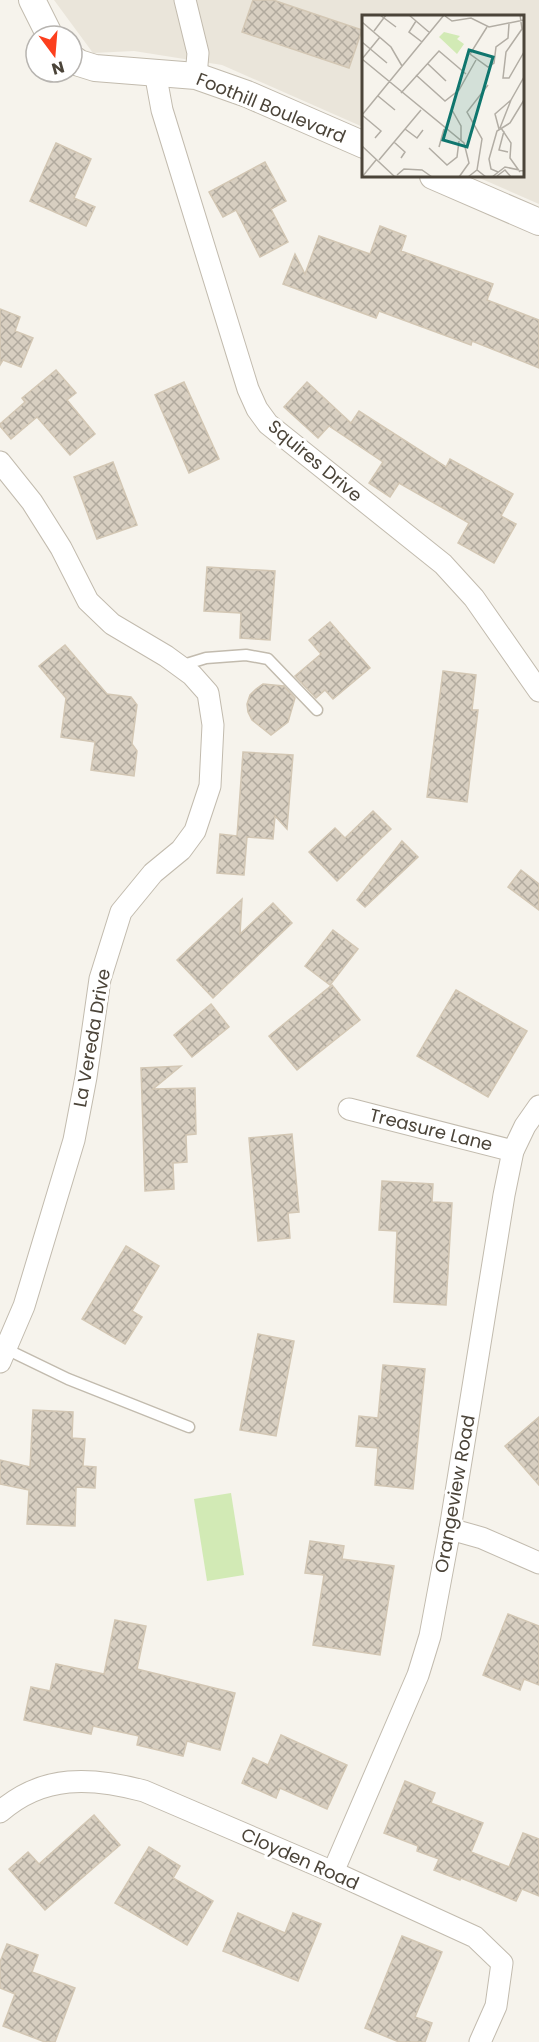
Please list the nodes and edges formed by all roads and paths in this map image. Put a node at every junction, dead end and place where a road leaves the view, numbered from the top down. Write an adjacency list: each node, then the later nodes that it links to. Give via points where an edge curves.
1 (32, 0): 3 (street)
2 (185, 0): 6 (street, via 198,53)
3 (44, 24)
4 (84, 65): 5 (street, Foothill Boulevard, via 121,72)
5 (155, 72): 6 (street, Foothill Boulevard); 12 (street, Squires Drive, via 162,110 257,409 268,424 443,564 474,598)
6 (196, 76): 7 (street, Foothill Boulevard)
7 (362, 145)
8 (435, 177): 9 (street)
9 (539, 222)
10 (0, 462): 11 (street, La Vereda Drive, via 61,548 88,602 112,624)
11 (179, 666): 13 (lane, via 206,658 246,655 268,659); 17 (street, La Vereda Drive, via 208,693 213,725 210,786 195,831 121,912 100,979 74,1140 24,1306)
12 (539, 691)
13 (317, 710)
14 (539, 1106): 16 (street, Orangeview Road)
15 (349, 1109): 16 (street, Treasure Lane)
16 (513, 1151): 19 (street, Orangeview Road)
17 (3, 1356): 18 (lane)
18 (189, 1427)
19 (450, 1529): 20 (street, via 482,1538); 22 (street, Orangeview Road, via 430,1635 418,1675)
20 (539, 1563)
21 (0, 1812): 22 (street, Cloyden Road, via 30,1791 57,1784 86,1780 114,1783 144,1791)
22 (333, 1872): 23 (street, Cloyden Road, via 474,1937 502,1963 496,2006)
23 (480, 2042)

